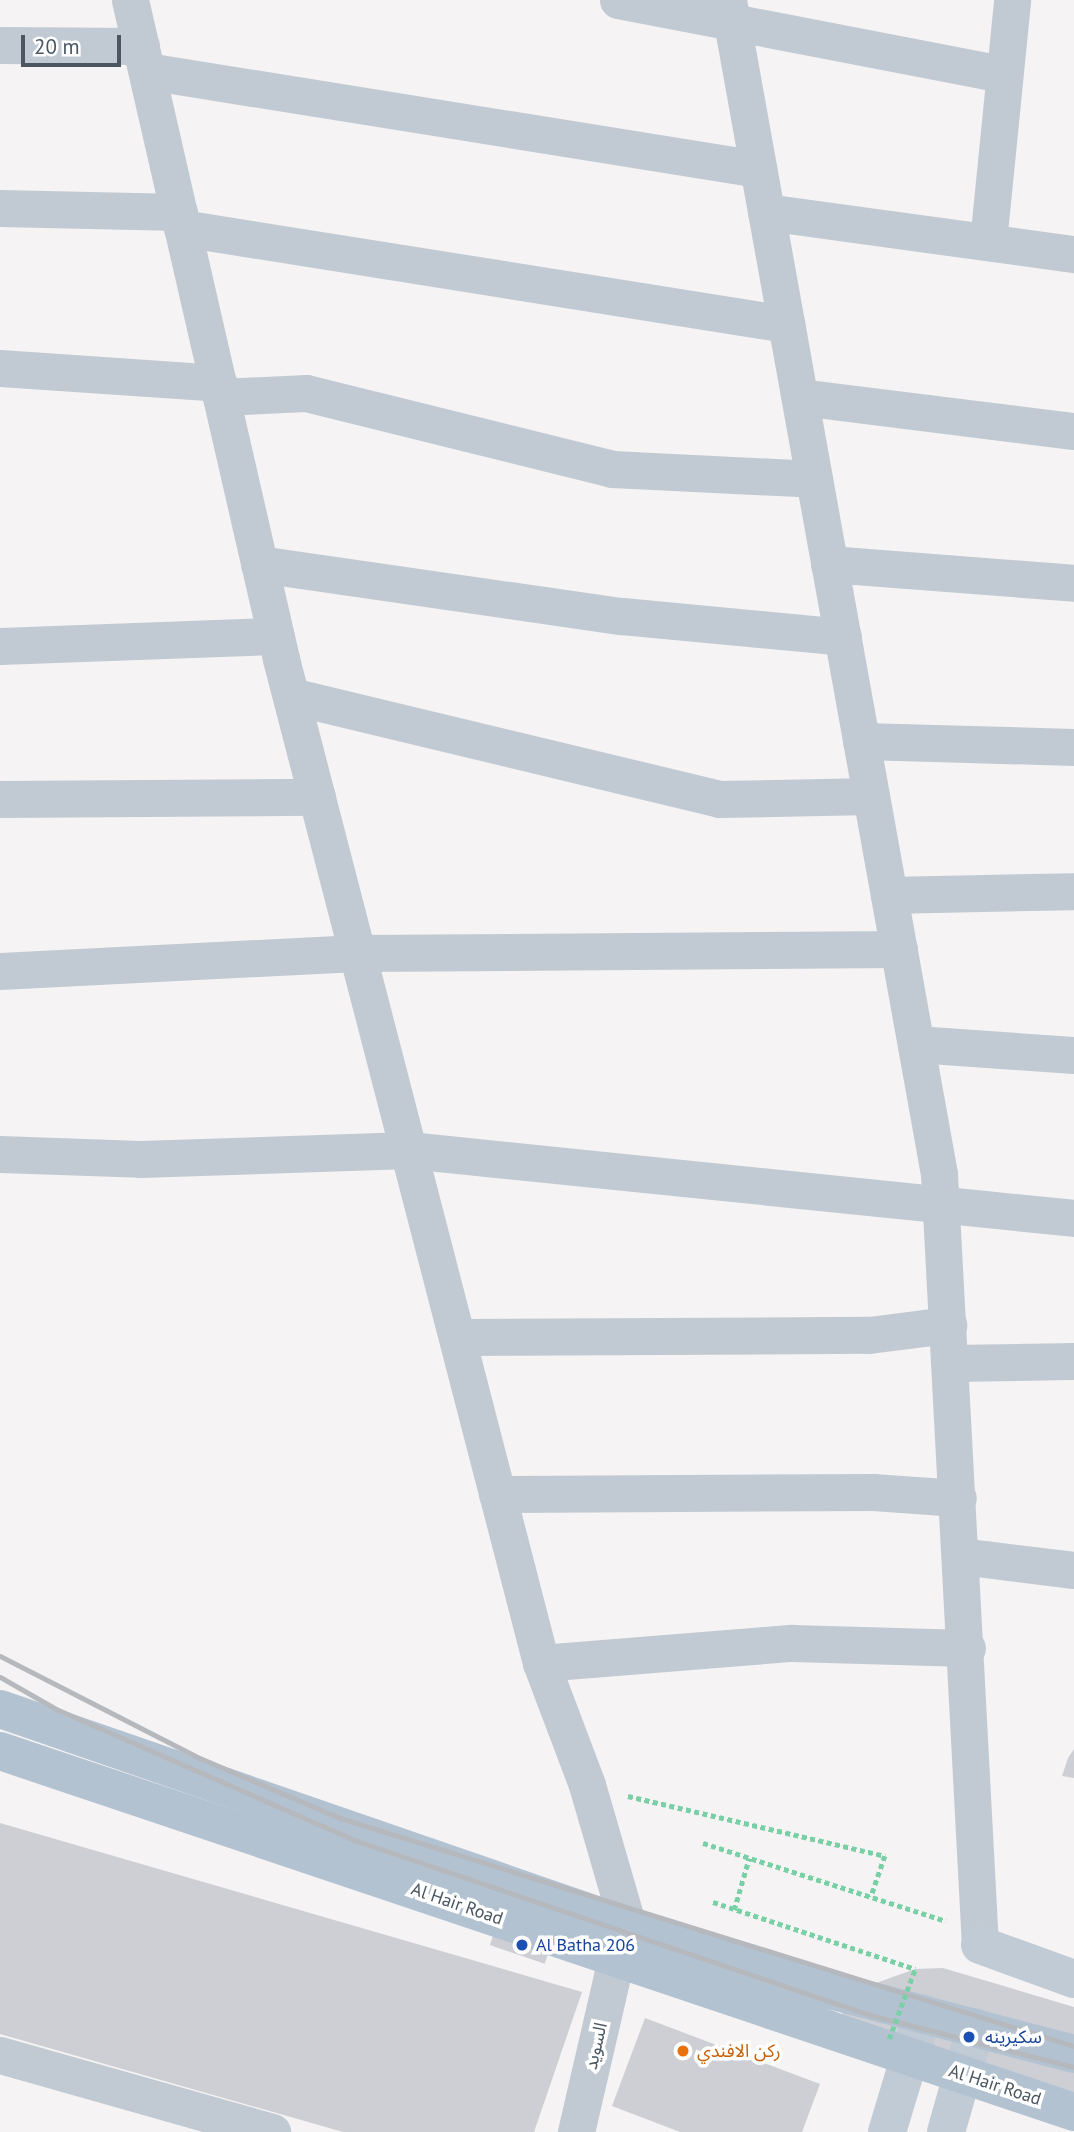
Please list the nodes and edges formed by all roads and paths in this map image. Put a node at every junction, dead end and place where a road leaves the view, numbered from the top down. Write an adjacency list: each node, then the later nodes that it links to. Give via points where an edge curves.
1 (130, 0): 6 (street)
2 (618, 0): 4 (street)
3 (1012, 0): 7 (street)
4 (730, 9): 7 (street); 8 (street)
5 (0, 45): 6 (street)
6 (144, 59): 8 (street); 11 (street)
7 (1004, 74): 12 (street)
8 (758, 169): 10 (street)
9 (0, 208): 11 (street)
10 (766, 212): 12 (street); 14 (street)
11 (181, 220): 14 (street); 16 (street)
12 (988, 242): 13 (street)
13 (1074, 254)
14 (786, 324): 17 (street)
15 (0, 368): 16 (street)
16 (219, 390): 19 (street, via 306,393 612,469); 20 (street)
17 (800, 397): 18 (street); 19 (street)
18 (1074, 431)
19 (814, 479): 21 (street)
20 (259, 564): 23 (street); 24 (street, via 622,616)
21 (829, 564): 22 (street); 24 (street)
22 (1074, 583)
23 (276, 636): 25 (street); 26 (street)
24 (843, 637): 27 (street)
25 (0, 646)
26 (290, 696): 29 (street, via 719,799); 30 (street)
27 (861, 741): 28 (street); 29 (street)
28 (1074, 747)
29 (872, 796): 33 (street)
30 (317, 797): 31 (street); 35 (street)
31 (0, 799)
32 (1074, 891): 33 (street)
33 (889, 895): 34 (street)
34 (899, 949): 35 (street); 37 (street)
35 (357, 953): 36 (street); 39 (street)
36 (0, 971)
37 (916, 1044): 38 (street); 41 (street)
38 (1074, 1055)
39 (409, 1150): 40 (street, via 140,1159); 41 (street); 44 (street)
40 (0, 1154)
41 (941, 1206): 42 (street); 43 (street)
42 (1074, 1218)
43 (948, 1325): 44 (street, via 869,1335); 46 (street)
44 (457, 1337): 47 (street)
45 (1074, 1361): 46 (street)
46 (950, 1363): 48 (street)
47 (497, 1494): 48 (street, via 873,1492); 52 (street)
48 (958, 1497): 49 (street)
49 (961, 1556): 50 (street); 51 (street)
50 (1074, 1570)
51 (967, 1648): 52 (street, via 792,1643); 61 (street)
52 (541, 1662): 55 (street)
53 (0, 1709): 62 (main road, Al Hair Road)
54 (0, 1751): 62 (main road, Al Hair Road)
55 (587, 1785): 58 (path, via 885,1856); 62 (street)
56 (703, 1843): 57 (path)
57 (750, 1858): 58 (path); 60 (path)
58 (871, 1897): 61 (path)
59 (713, 1902): 60 (path)
60 (734, 1910): 66 (path, bridge, via 915,1969)
61 (980, 1938): 63 (main road)
62 (622, 1943): 64 (main road, Al Hair Road); 66 (main road, Al Hair Road); 73 (street, السويد)
63 (1074, 1979)
64 (923, 2013): 65 (main road, Al Hair Road); 66 (main road)
65 (976, 2027): 67 (main road, Al Hair Road); 69 (main road)
66 (899, 2048): 69 (main road, Al Hair Road); 71 (main road)
67 (1074, 2054)
68 (0, 2055): 72 (street)
69 (963, 2075): 70 (main road, Al Hair Road); 74 (main road)
70 (1074, 2112)
71 (887, 2129): 74 (main road, via 911,2116)
72 (272, 2132)
73 (576, 2132)
74 (945, 2132)

